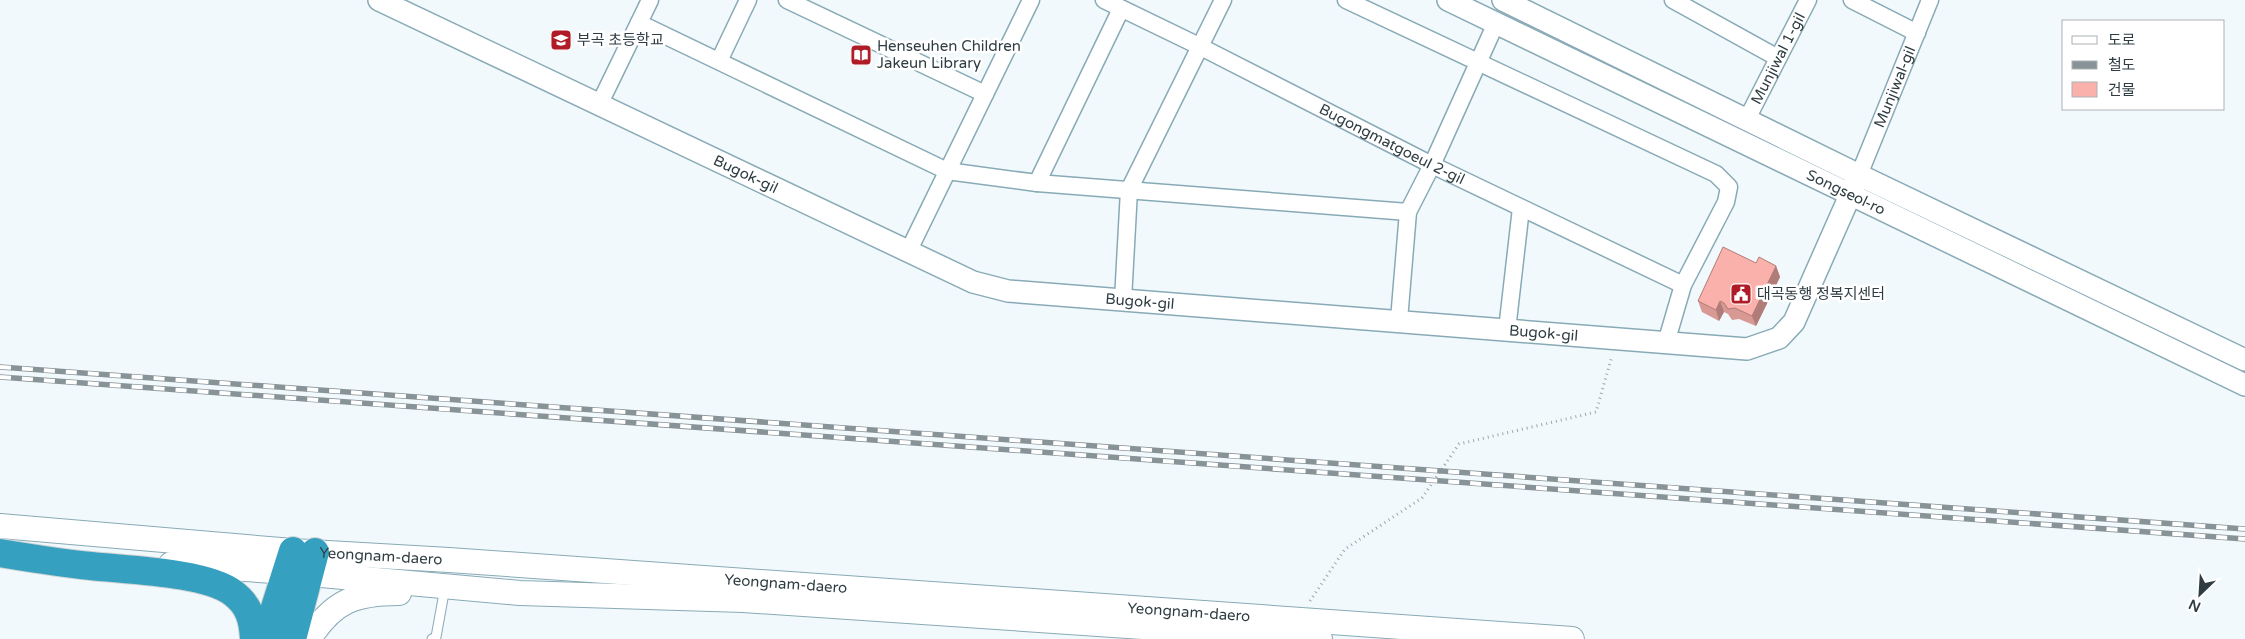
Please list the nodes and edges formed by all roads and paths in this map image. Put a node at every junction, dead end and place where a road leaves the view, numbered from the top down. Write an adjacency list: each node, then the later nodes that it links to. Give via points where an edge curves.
1 (379, 0): 24 (street, Bugok-gil)
2 (650, 0): 16 (street)
3 (748, 0): 21 (street)
4 (786, 0): 23 (street)
5 (1031, 0): 23 (street)
6 (1104, 0): 15 (street, Bugongmatgoeul 2-gil)
7 (1223, 0): 19 (street)
8 (1346, 0): 22 (street)
9 (1503, 0): 25 (street, Songseol-ro)
10 (1673, 0): 20 (street)
11 (1808, 0): 20 (street, Munjiwal 1-gil)
12 (1852, 0): 18 (street)
13 (1930, 0): 18 (street, Munjiwal-gil)
14 (1458, 2): 17 (street, Songseol-ro)
15 (1122, 9): 19 (street, Bugongmatgoeul 2-gil); 29 (street)
16 (639, 23): 21 (street); 24 (street)
17 (1496, 23): 22 (street); 31 (street, Songseol-ro)
18 (1917, 34): 28 (street, Munjiwal-gil)
19 (1201, 47): 26 (street, Bugongmatgoeul 2-gil); 30 (street)
20 (1778, 58): 25 (street, Munjiwal 1-gil)
21 (719, 62): 27 (street)
22 (1477, 62): 26 (street); 35 (street, via 1716,174 1729,187 1726,202)
23 (985, 94): 27 (street)
24 (598, 105): 34 (street, Bugok-gil)
25 (1747, 119): 28 (street, Songseol-ro)
26 (1432, 165): 32 (street, Bugongmatgoeul 2-gil); 33 (street)
27 (947, 171): 29 (street); 34 (street)
28 (1859, 175): 31 (street, Bugok-gil); 41 (street, Songseol-ro)
29 (1038, 183): 30 (street)
30 (1129, 190): 33 (street); 36 (street)
31 (1850, 196): 40 (street, Bugok-gil, via 1794,322 1778,338 1747,349); 42 (street, Songseol-ro)
32 (1521, 208): 35 (street, Bugongmatgoeul 2-gil); 38 (street)
33 (1408, 212): 37 (street)
34 (908, 252): 36 (street, Bugok-gil, via 973,282 1008,290)
35 (1683, 285): 40 (street)
36 (1123, 300): 37 (street, Bugok-gil)
37 (1399, 320): 38 (street, Bugok-gil)
38 (1506, 330): 39 (street, Bugok-gil)
39 (1617, 339): 40 (street, Bugok-gil); 48 (path, via 1596,412 1459,444 1422,498 1345,549)
40 (1666, 343)
41 (2245, 360)
42 (2245, 385)
43 (0, 526): 45 (main road, Yeongnam-daero)
44 (0, 553): 45 (main road, Yeongnam-daero); 49 (highway, via 176,575 208,582 232,592 244,605 253,621)
45 (301, 562): 47 (main road, Yeongnam-daero); 48 (main road, Yeongnam-daero, via 459,560); 50 (highway); 51 (highway)
46 (444, 593): 47 (main road); 52 (main road, via 390,593 351,599 333,608); 53 (lane, via 436,637)
47 (520, 593): 54 (main road, Yeongnam-daero, via 743,600)
48 (1298, 620): 55 (main road, Yeongnam-daero)
49 (254, 639)
50 (266, 639)
51 (292, 639)
52 (309, 639)
53 (432, 639)
54 (1317, 639)
55 (1572, 639)

